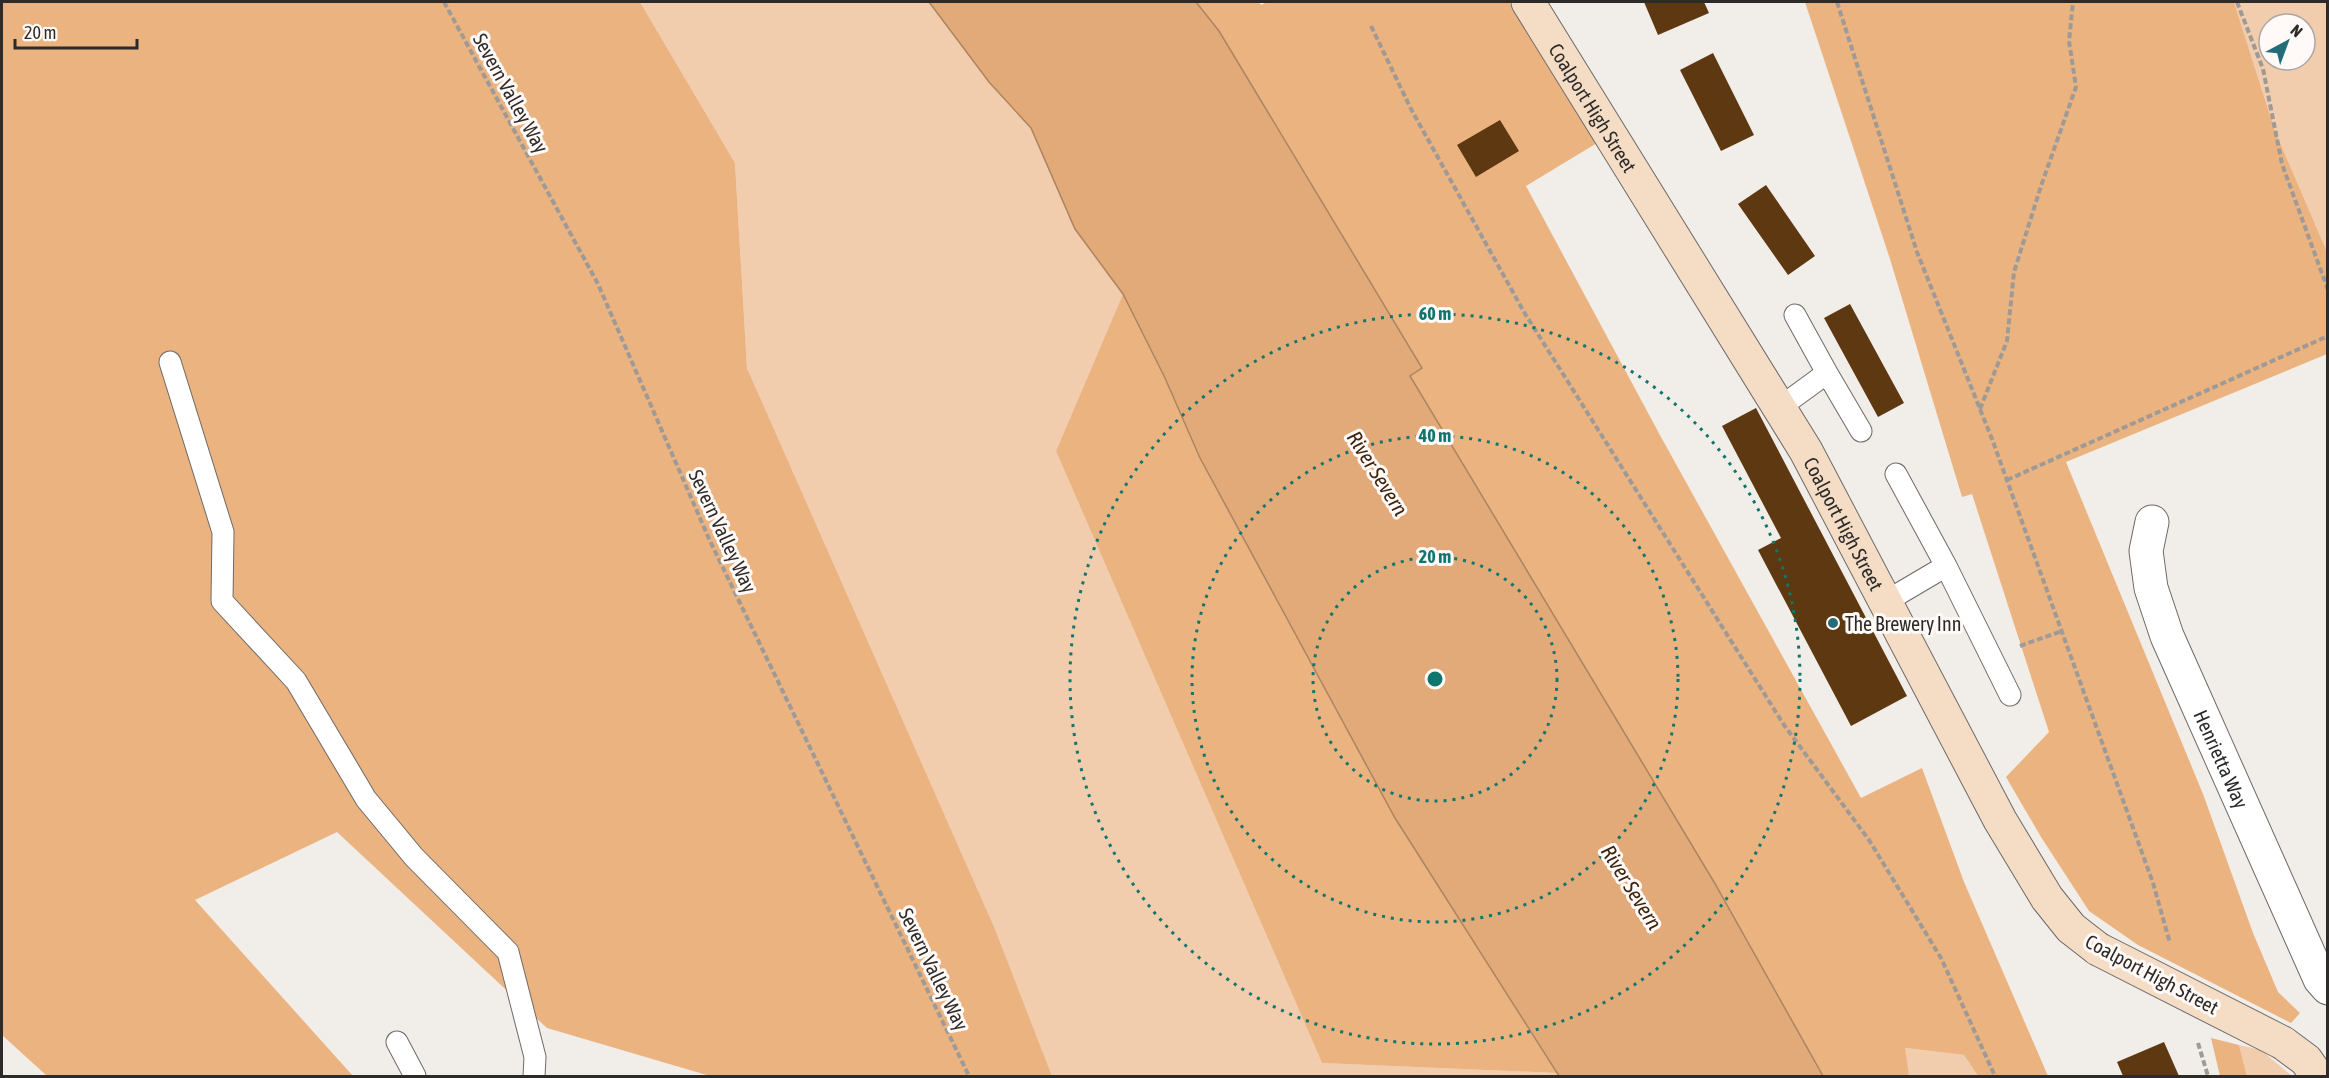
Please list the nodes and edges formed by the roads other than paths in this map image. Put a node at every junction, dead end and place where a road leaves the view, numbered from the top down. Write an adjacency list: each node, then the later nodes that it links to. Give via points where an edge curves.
1 (1528, 2): 5 (street, Coalport High Street)
2 (1794, 315): 4 (lane)
3 (170, 362): 15 (lane, via 223,532 222,601 296,681 366,799 414,857 508,952 535,1057)
4 (1827, 373): 5 (lane); 6 (lane)
5 (1779, 408): 10 (street, Coalport High Street, via 1806,451)
6 (1861, 431)
7 (1896, 474): 9 (lane)
8 (2152, 522): 12 (street, Henrietta Way, via 2146,550 2151,588 2167,636 2320,979)
9 (1946, 566): 10 (lane); 11 (lane)
10 (1885, 602): 16 (street, Coalport High Street, bridge, via 2000,820 2041,888 2071,928 2098,949 2283,1043 2306,1060)
11 (2010, 695)
12 (2328, 988)
13 (397, 1042): 14 (lane)
14 (415, 1077)
15 (534, 1077)
16 (2318, 1077)

